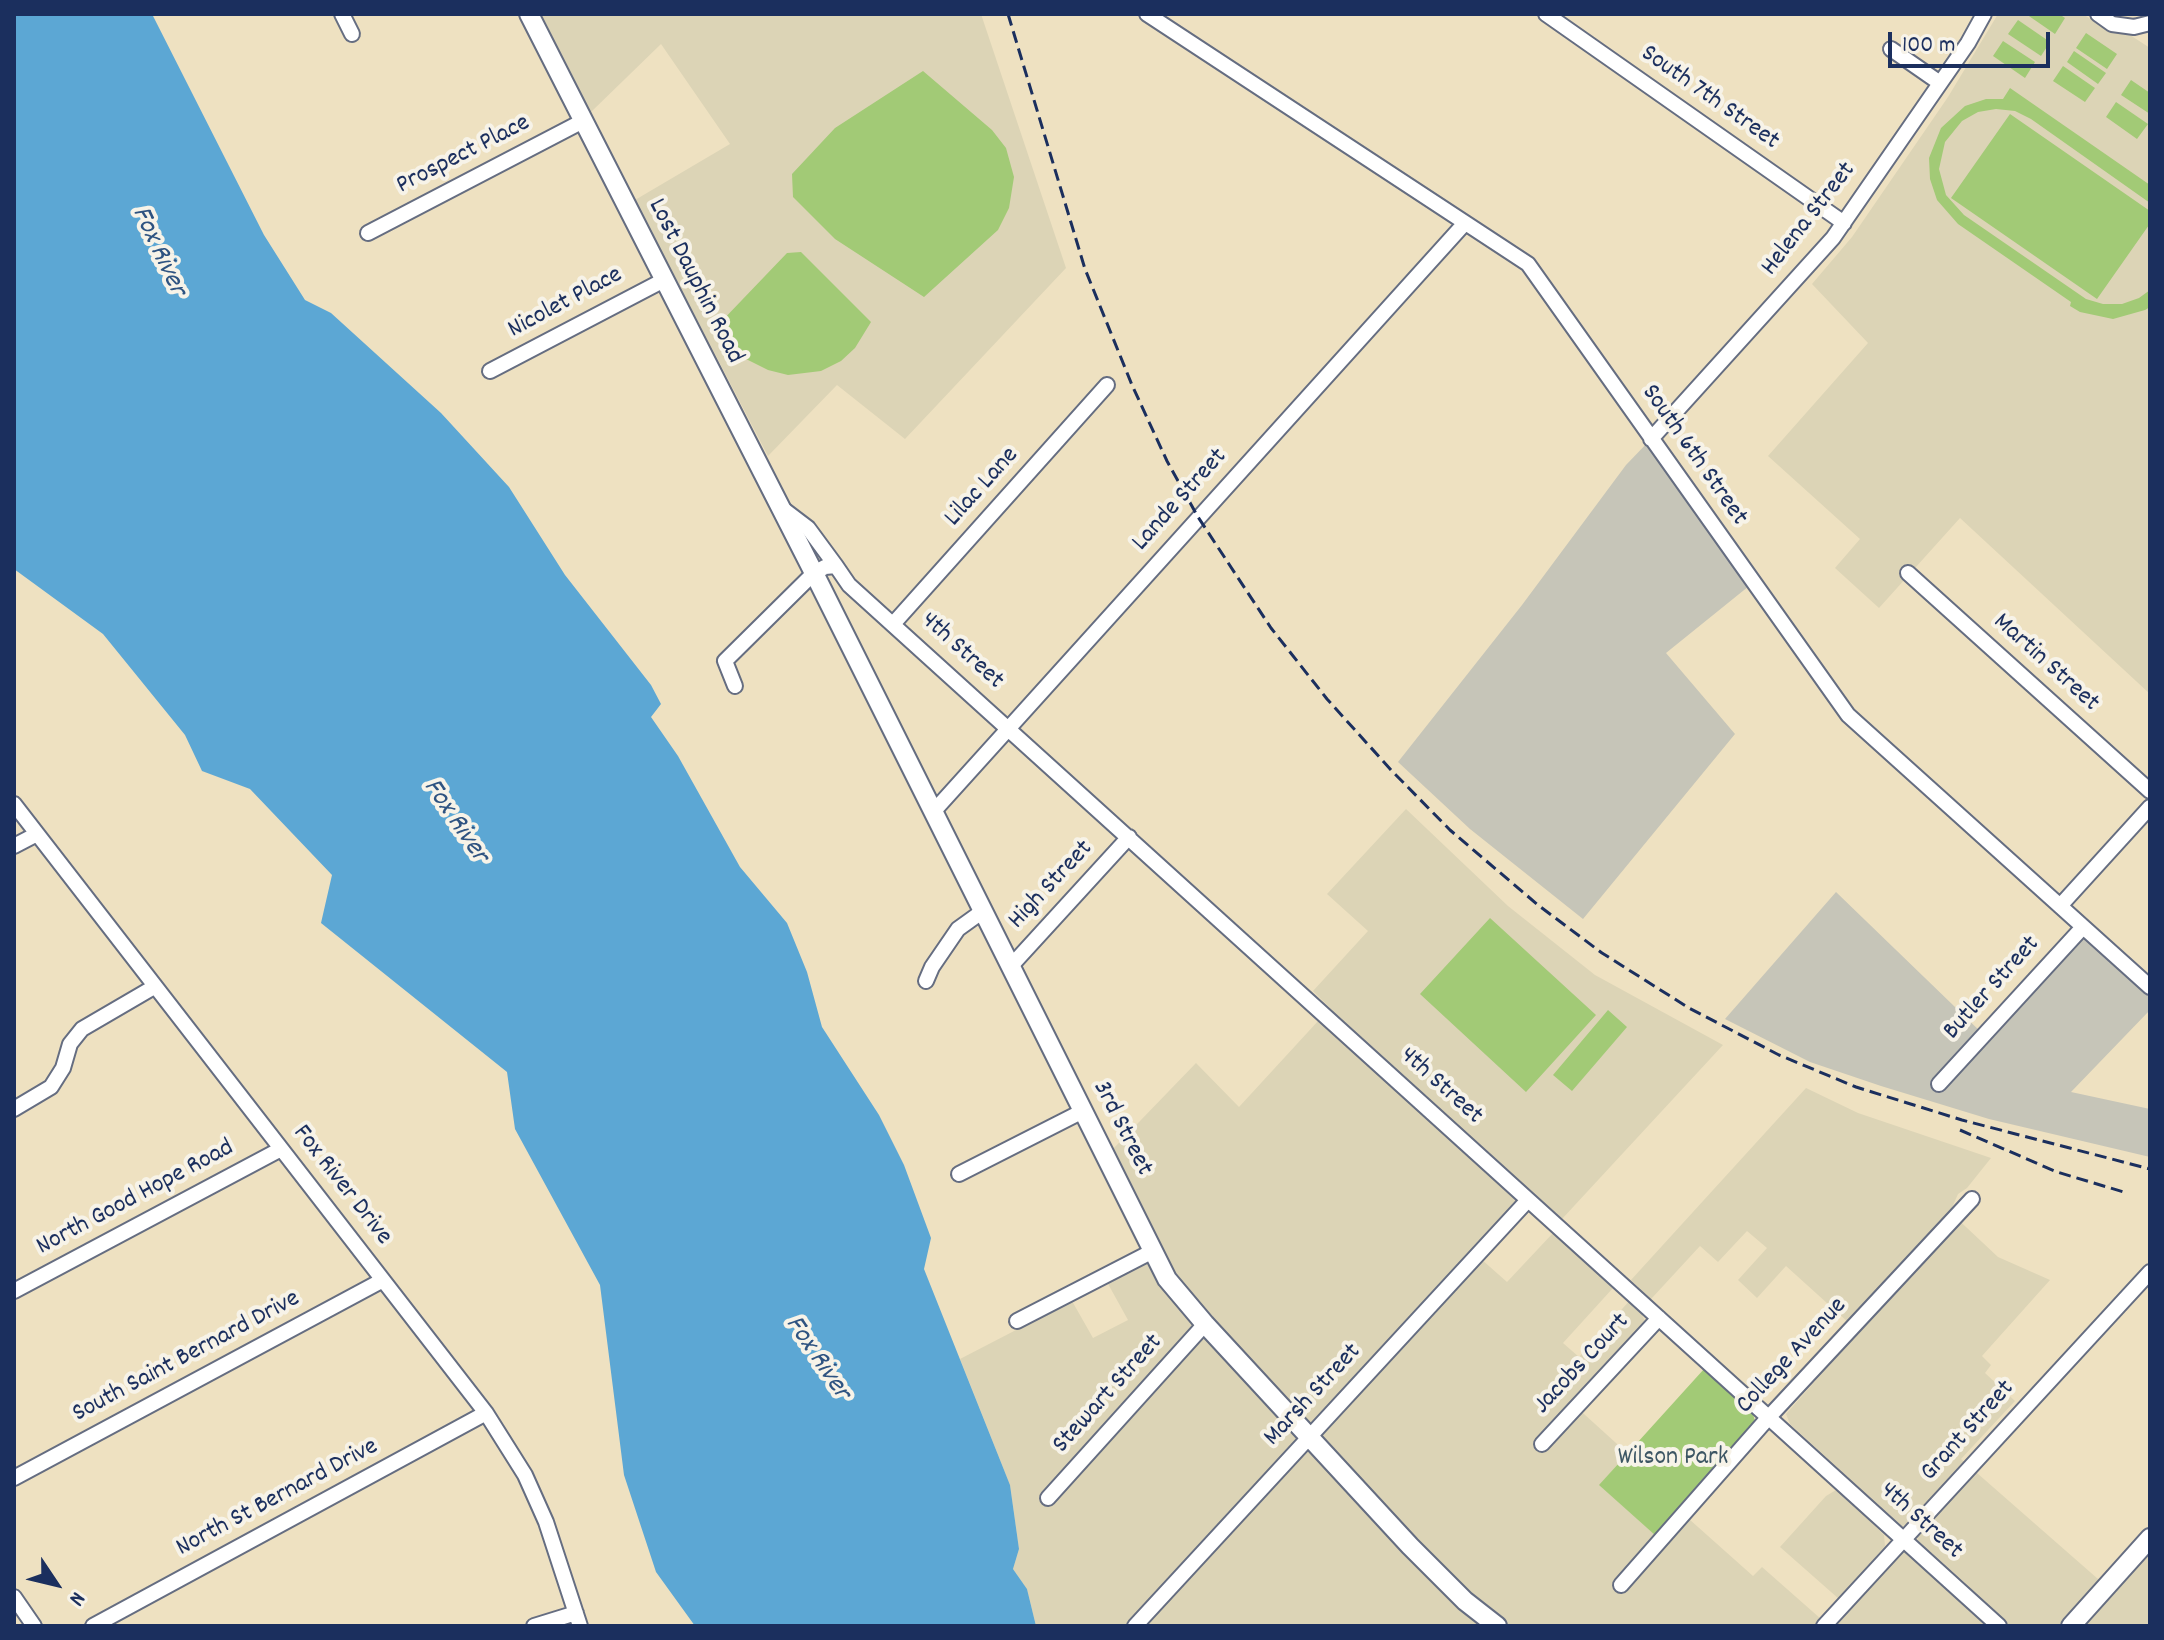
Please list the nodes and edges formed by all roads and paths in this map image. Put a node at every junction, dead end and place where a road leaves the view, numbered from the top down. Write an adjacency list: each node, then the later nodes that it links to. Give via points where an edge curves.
1 (342, 14): 8 (street)
2 (529, 14): 11 (main road, Lost Dauphin Road)
3 (1147, 14): 12 (street, South 6th Street)
4 (1546, 14): 13 (street, South 7th Street)
5 (1984, 14): 10 (street, Helena Street)
6 (2098, 14): 7 (street, via 2112,24)
7 (2150, 23)
8 (352, 34)
9 (1891, 49): 10 (street)
10 (1940, 83): 13 (street, Helena Street)
11 (583, 121): 14 (street, Prospect Place); 15 (main road, Lost Dauphin Road)
12 (1465, 223): 18 (street, South 6th Street, via 1528,264); 26 (street, Lande Street)
13 (1844, 223): 18 (street, Helena Street)
14 (368, 233)
15 (664, 280): 16 (street, Nicolet Place); 19 (main road, Lost Dauphin Road)
16 (490, 371)
17 (1107, 385): 24 (street, Lilac Lane)
18 (1651, 439): 34 (street, South 6th Street, via 1848,715)
19 (779, 506): 20 (street, 4th Street, via 808,528); 21 (main road, Lost Dauphin Road)
20 (836, 566): 21 (street); 23 (street, 4th Street)
21 (814, 573): 23 (street, 4th Street, via 827,583); 25 (street, via 725,661); 30 (main road, 3rd Street)
22 (1908, 573): 27 (street, Martin Street)
23 (849, 585): 24 (street, 4th Street)
24 (894, 623): 26 (street, 4th Street)
25 (735, 686)
26 (1009, 728): 30 (street, Lande Street); 32 (street, 4th Street)
27 (2150, 791)
28 (14, 804): 31 (street, Fox River Drive)
29 (2150, 807): 34 (street)
30 (934, 811): 35 (main road, 3rd Street)
31 (37, 834): 33 (street); 39 (street, Fox River Drive)
32 (1129, 837): 37 (street, High Street); 47 (street, 4th Street)
33 (14, 846)
34 (2060, 906): 36 (street, South 6th Street)
35 (983, 911): 37 (main road, 3rd Street); 38 (street, via 958,929)
36 (2083, 927): 40 (street, South 6th Street); 41 (street, Butler Street)
37 (1011, 966): 43 (main road, 3rd Street)
38 (926, 981)
39 (154, 987): 42 (street, via 82,1029 51,1087); 44 (street, Fox River Drive)
40 (2150, 987)
41 (1939, 1084)
42 (14, 1109)
43 (1083, 1111): 45 (street); 48 (main road, 3rd Street)
44 (281, 1149): 50 (street, Fox River Drive); 51 (street, North Good Hope Road)
45 (959, 1174)
46 (1972, 1199): 56 (street, College Avenue)
47 (1528, 1200): 52 (street, 4th Street); 57 (street, Marsh Street)
48 (1153, 1251): 53 (street); 54 (main road, 3rd Street, via 1180,1296)
49 (2150, 1272): 62 (street, Grant Street)
50 (383, 1280): 55 (street, Fox River Drive); 59 (street, South Saint Bernard Drive)
51 (14, 1291)
52 (1659, 1318): 56 (street, 4th Street); 58 (street, Jacobs Court)
53 (1017, 1321)
54 (1205, 1324): 57 (main road, 3rd Street); 60 (street, Stewart Street)
55 (486, 1413): 65 (street, Fox River Drive, via 525,1475 546,1522); 67 (street, North St Bernard Drive)
56 (1768, 1418): 62 (street, 4th Street); 63 (street, College Avenue)
57 (1309, 1437): 69 (street, Marsh Street); 70 (main road, 3rd Street, via 1439,1576)
58 (1542, 1444)
59 (14, 1478)
60 (1048, 1498)
61 (2150, 1538): 73 (main road)
62 (1904, 1539): 71 (street, Grant Street); 72 (street, 4th Street)
63 (1621, 1585)
64 (14, 1597): 66 (street)
65 (578, 1620): 68 (street)
66 (34, 1626)
67 (93, 1626)
68 (534, 1626)
69 (1135, 1626)
70 (1497, 1626)
71 (1824, 1626)
72 (1999, 1626)
73 (2071, 1626)

